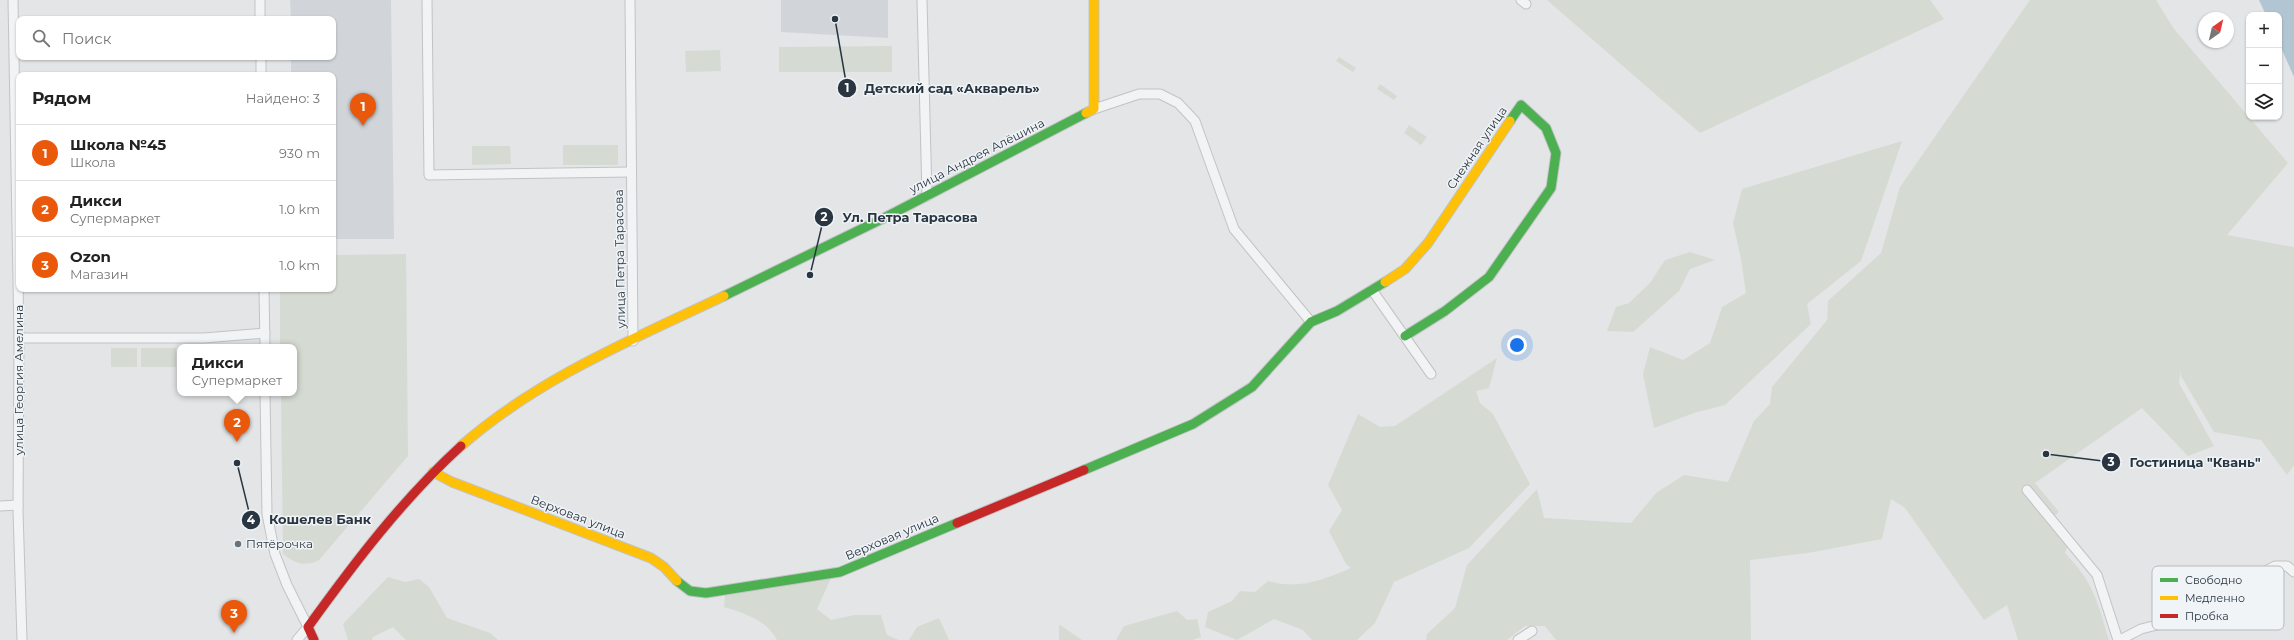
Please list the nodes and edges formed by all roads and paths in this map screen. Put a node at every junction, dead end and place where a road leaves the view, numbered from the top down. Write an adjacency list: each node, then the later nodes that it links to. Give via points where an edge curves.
1 (13, 0): 11 (street, улица Георгия Амелина)
2 (260, 0): 7 (street)
3 (427, 0): 12 (street, via 429,175)
4 (630, 0): 12 (street, улица Петра Тарасова)
5 (922, 0): 13 (street)
6 (1094, 0): 10 (street)
7 (260, 16)
8 (261, 60): 9 (street)
9 (261, 72)
10 (1094, 109): 13 (street, улица Андрея Алёшина); 17 (street, via 1139,94 1160,94 1178,103 1195,121 1234,229)
11 (16, 169)
12 (630, 172): 21 (street, улица Петра Тарасова)
13 (927, 196): 21 (street, улица Андрея Алёшина)
14 (1372, 290): 17 (street, Снежная улица, via 1337,311); 19 (street); 19 (street, Снежная улица, via 1405,269 1428,243 1521,105 1535,116 1546,128 1556,153 1551,188 1489,277 1446,311)
15 (18, 292): 20 (street, улица Георгия Амелина)
16 (264, 292): 18 (street)
17 (1311, 322): 25 (street, Верховая улица, via 1252,387 1193,424 840,572 706,593 690,591 651,558 452,482)
18 (265, 333): 20 (street, via 204,338); 22 (street)
19 (1405, 336): 23 (street)
20 (19, 338): 27 (street, улица Георгия Амелина)
21 (633, 341): 25 (street, улица Петра Тарасова, via 550,384 501,416)
22 (265, 344)
23 (1431, 374)
24 (266, 396): 32 (street, via 267,514 276,554 287,585)
25 (433, 472): 32 (street, улица Петра Тарасова, via 404,501 350,568)
26 (2027, 490): 38 (street, via 2097,575)
27 (18, 505): 28 (street); 34 (street, улица Георгия Амелина)
28 (0, 506)
29 (2284, 566): 30 (street)
30 (2294, 572)
31 (2152, 626): 38 (street)
32 (308, 627): 35 (street); 36 (street)
33 (1532, 631): 37 (street)
34 (22, 640)
35 (297, 640)
36 (314, 640)
37 (1518, 640)
38 (2119, 640)

